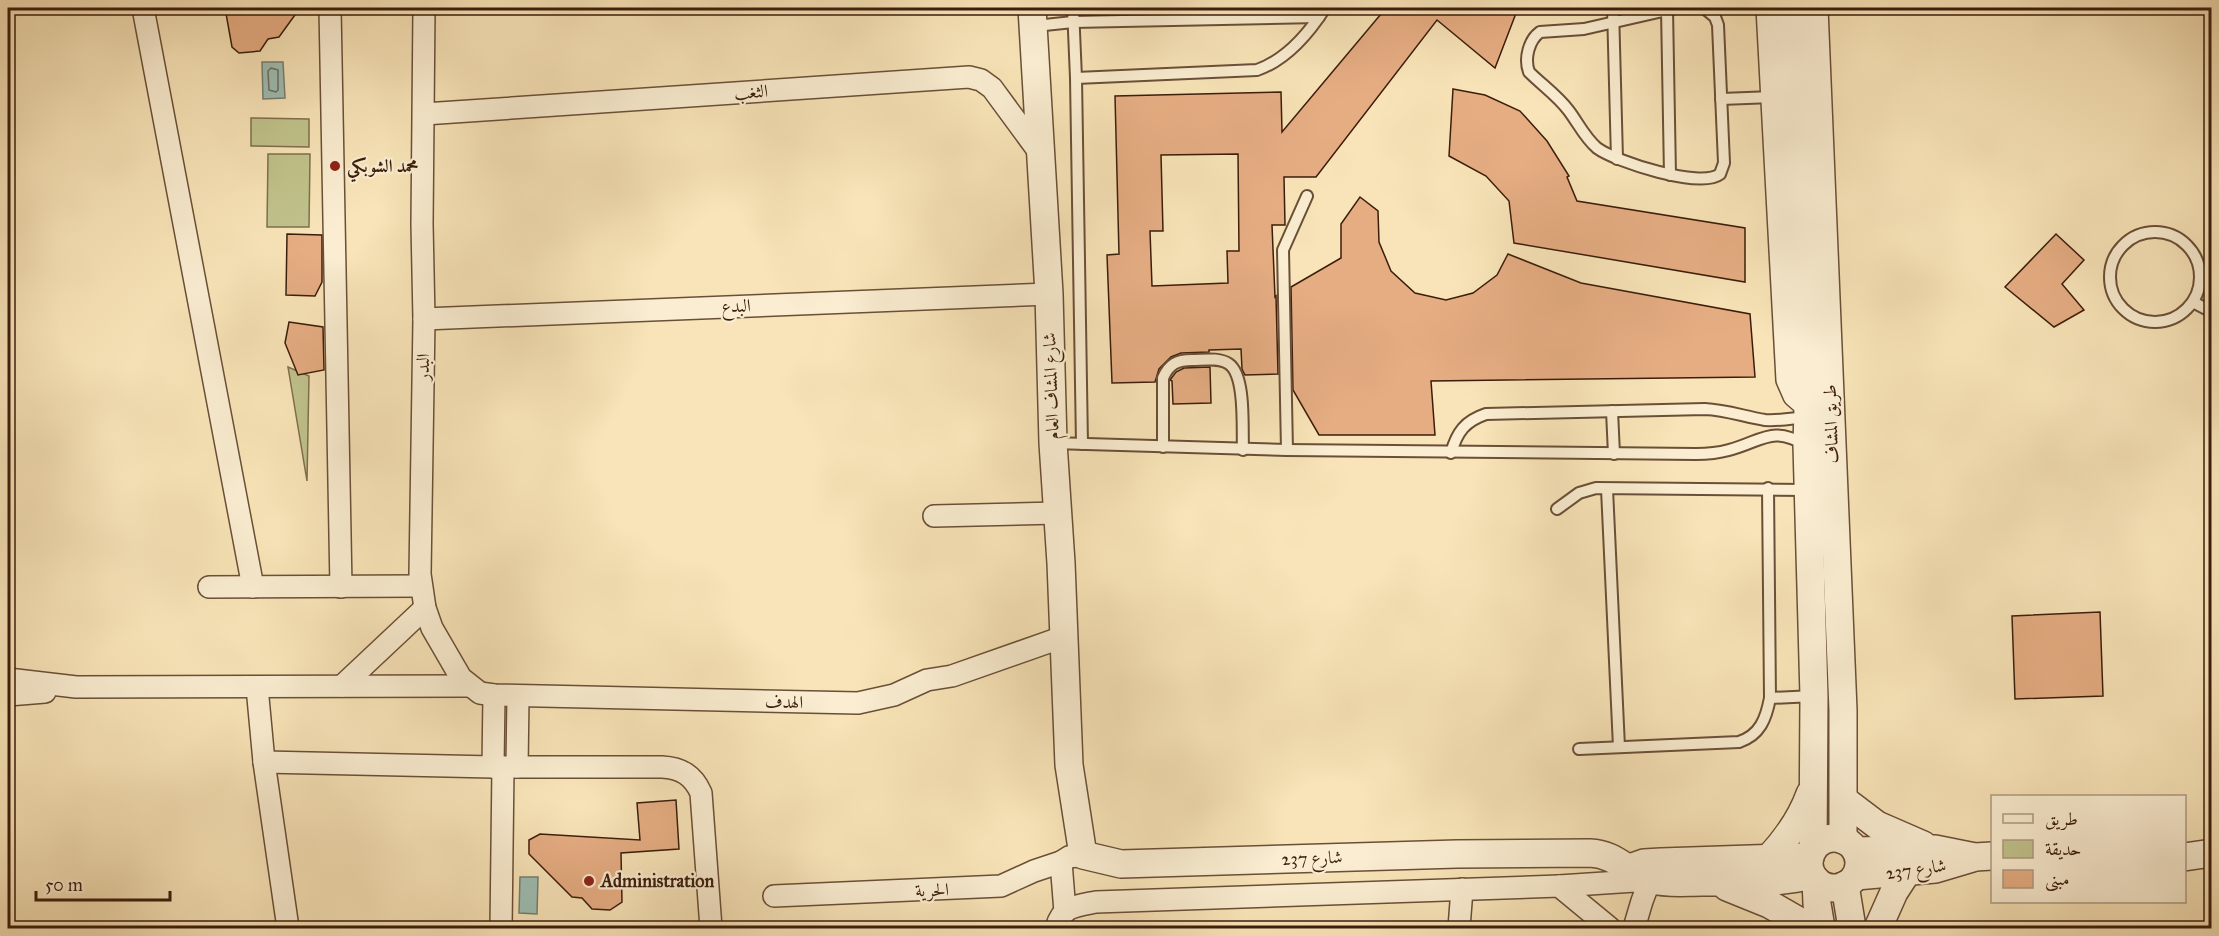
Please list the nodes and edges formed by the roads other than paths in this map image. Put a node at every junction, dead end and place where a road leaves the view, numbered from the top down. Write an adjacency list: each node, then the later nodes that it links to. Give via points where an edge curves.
1 (143, 8): 46 (street)
2 (330, 8): 47 (street)
3 (424, 8): 19 (street, البدر)
4 (1073, 8): 14 (lane)
5 (1325, 8): 13 (lane)
6 (1614, 8): 15 (lane)
7 (1671, 8): 15 (lane); 22 (lane)
8 (1704, 8): 18 (lane, via 1718,25)
9 (1767, 8): 17 (street, طريق المشاف)
10 (1788, 8): 29 (street, طريق المشاف)
11 (1814, 8): 65 (street, طريق المشاف)
12 (1033, 17): 14 (lane); 20 (street, شارع المشاف العام)
13 (1319, 17): 14 (lane); 16 (lane, via 1285,55 1257,70)
14 (1073, 22): 16 (lane)
15 (1614, 23): 21 (lane); 21 (lane, via 1540,32 1533,38 1526,59 1529,72 1569,110 1594,145)
16 (1076, 78): 31 (lane)
17 (1773, 97): 18 (lane); 29 (street, طريق المشاف, via 1787,380)
18 (1721, 99): 22 (lane, via 1724,162 1720,174 1710,179)
19 (424, 114): 20 (street, الثغب, via 969,77 992,88); 27 (street, البدر)
20 (1042, 156): 24 (street, شارع المشاف العام)
21 (1617, 159): 22 (lane)
22 (1670, 175)
23 (1307, 196): 35 (lane, via 1283,250)
24 (1049, 294): 27 (street, البدع); 30 (street, شارع المشاف العام)
25 (2193, 302): 25 (lane, via 2199,288 2197,259 2177,238 2148,233 2128,242 2114,259 2111,288 2117,302 2140,320 2170,320); 26 (lane)
26 (2211, 312)
27 (424, 319): 44 (street, البدر)
28 (1612, 411): 29 (lane, via 1705,409 1789,420); 36 (lane, via 1486,414 1464,425 1456,435); 37 (lane)
29 (1808, 412): 32 (street, طريق المشاف)
30 (1053, 443): 31 (lane); 42 (street, شارع المشاف العام)
31 (1082, 444): 33 (lane)
32 (1807, 445): 37 (lane, via 1794,438 1773,435 1714,453); 40 (street, طريق المشاف)
33 (1163, 447): 34 (lane); 34 (lane, via 1166,370 1179,361 1220,360 1229,364 1239,378)
34 (1243, 450): 35 (lane)
35 (1287, 450): 36 (lane)
36 (1451, 453): 37 (lane)
37 (1614, 454)
38 (1768, 488): 39 (lane); 40 (lane); 59 (lane)
39 (1607, 489): 41 (lane, via 1578,493); 60 (lane)
40 (1808, 490): 58 (street, طريق المشاف)
41 (1557, 509)
42 (1057, 513): 43 (street); 49 (street, شارع المشاف العام)
43 (934, 516)
44 (421, 586): 47 (street); 48 (street, البدر)
45 (209, 587): 46 (street)
46 (253, 587): 47 (street)
47 (341, 587)
48 (425, 608): 51 (street); 52 (street, البدر, via 441,647)
49 (1063, 637): 57 (street, الهدف, via 952,676 927,680 894,695 858,703); 70 (street, شارع المشاف العام)
50 (8, 679): 53 (street)
51 (342, 686): 52 (street); 54 (street)
52 (468, 686): 56 (street)
53 (76, 687): 54 (street); 55 (street)
54 (257, 687): 62 (street)
55 (8, 695)
56 (494, 695): 57 (street, الهدف); 63 (street)
57 (518, 696): 63 (street)
58 (1814, 696): 59 (lane); 64 (street, طريق المشاف)
59 (1770, 698): 60 (lane, via 1762,726 1748,739)
60 (1619, 747): 61 (lane)
61 (1579, 749)
62 (264, 762): 63 (street); 82 (street)
63 (504, 767): 83 (street); 84 (street, via 672,767 690,776 697,784 702,803)
64 (1813, 784): 71 (street, via 1800,817); 73 (street, طريق المشاف)
65 (1844, 800): 66 (street, via 1877,825); 72 (street, طريق المشاف)
66 (1935, 849): 68 (street, شارع 237); 72 (street, شارع 237)
67 (2211, 853): 69 (street)
68 (1984, 856): 74 (street, شارع 237)
69 (2186, 857)
70 (1072, 859): 75 (street, شارع 237, via 1121,864 1590,853 1605,855); 80 (street, الحرية, via 1001,886); 81 (street)
71 (1768, 859): 73 (street); 75 (street, via 1661,862 1644,864)
72 (1850, 863): 73 (street, via 1839,887 1826,886); 73 (street, via 1835,838 1826,840); 74 (street, شارع 237); 91 (street, طريق المشاف)
73 (1813, 866): 76 (street, شارع 237, via 1776,882); 90 (street, طريق المشاف)
74 (1907, 872): 92 (street)
75 (1640, 874): 76 (street, شارع 237, via 1664,882); 77 (street); 88 (street, via 1642,901)
76 (1709, 882): 89 (street, via 1769,904)
77 (1559, 886): 78 (street); 87 (street)
78 (1462, 889): 79 (street); 86 (street)
79 (1441, 891): 81 (street, via 1096,902 1072,907); 85 (street)
80 (774, 896)
81 (1060, 920)
82 (288, 928)
83 (501, 928)
84 (711, 928)
85 (1448, 928)
86 (1460, 928)
87 (1610, 928)
88 (1634, 928)
89 (1811, 928)
90 (1821, 928)
91 (1852, 928)
92 (1878, 928)

